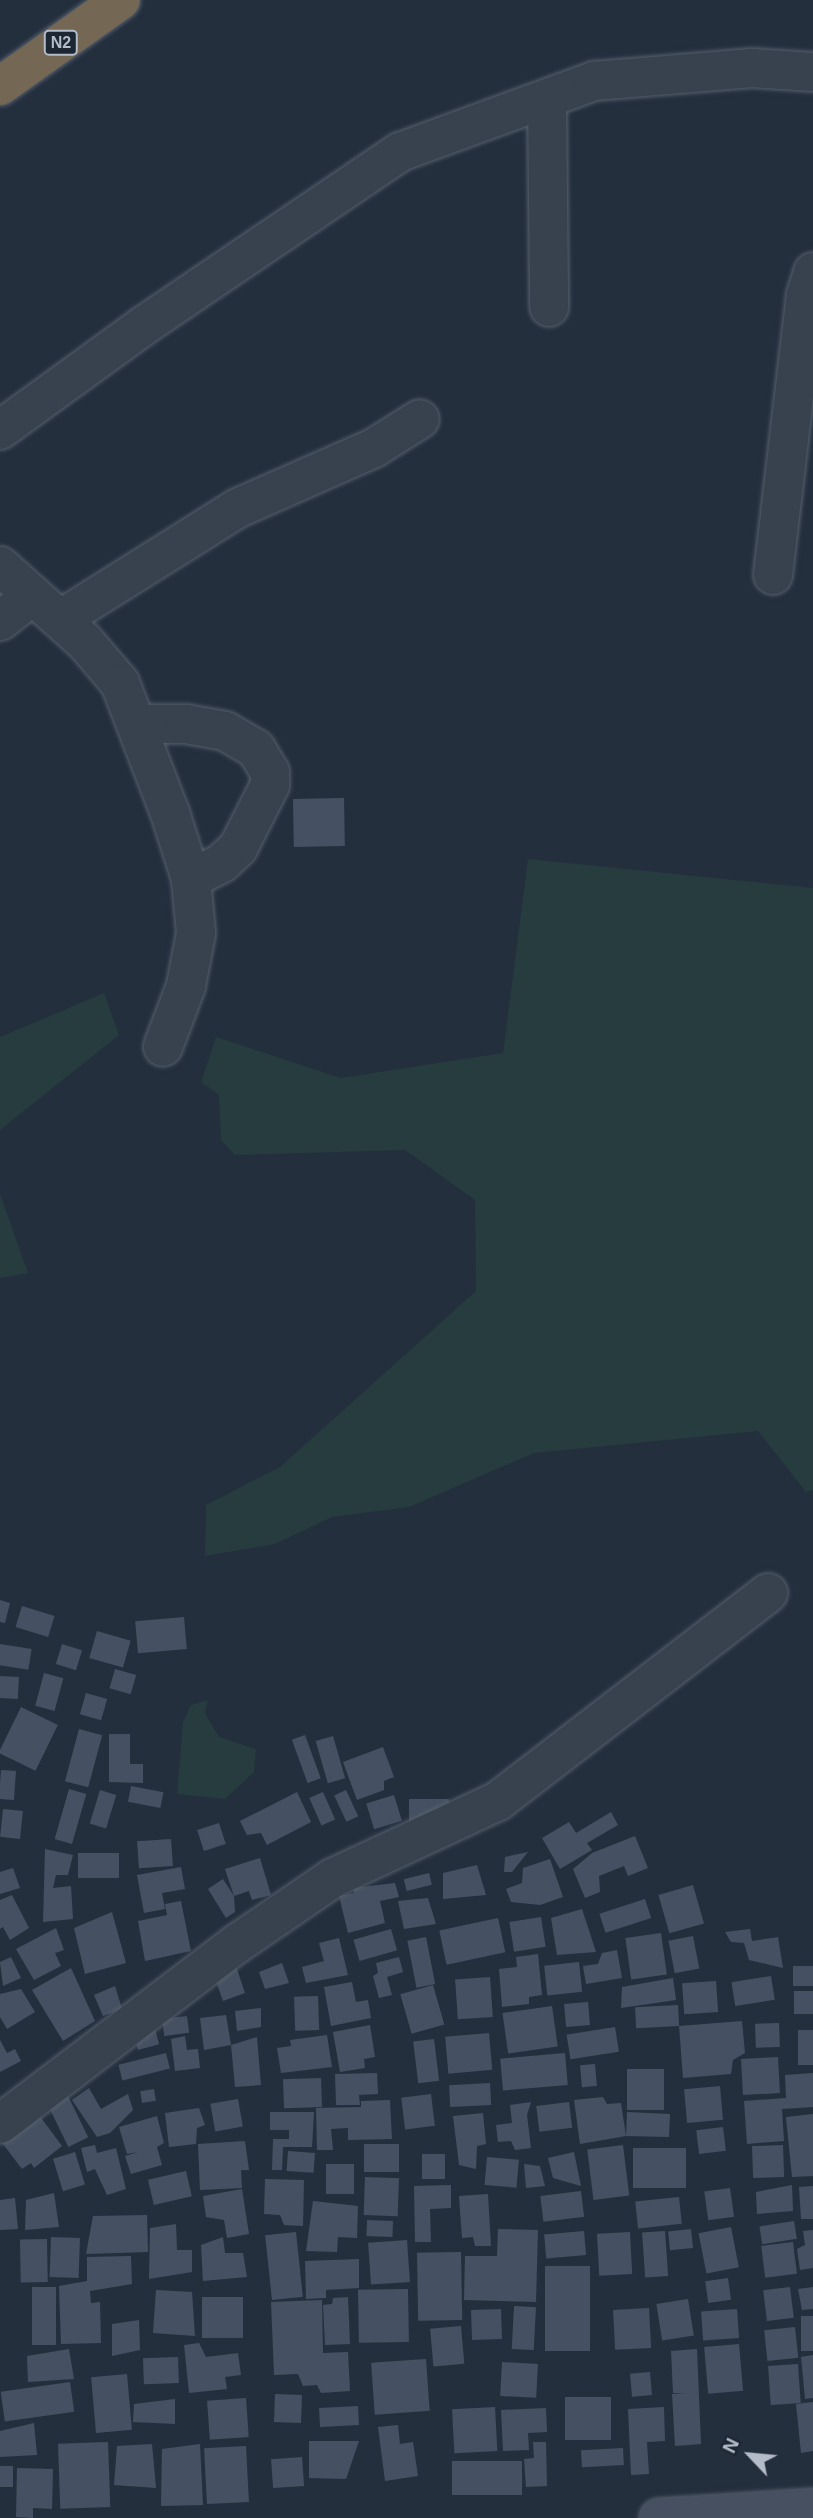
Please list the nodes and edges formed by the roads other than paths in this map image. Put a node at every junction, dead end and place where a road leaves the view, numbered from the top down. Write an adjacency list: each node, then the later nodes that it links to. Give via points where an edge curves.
1 (121, 0): 3 (highway, N2)
2 (813, 72): 4 (street, via 752,68 594,81)
3 (0, 86)
4 (547, 100): 6 (street); 8 (street, via 400,152 143,326)
5 (813, 272): 10 (street, via 806,295)
6 (549, 306)
7 (420, 419): 12 (street, via 374,448 238,508)
8 (0, 430)
9 (0, 566): 11 (street)
10 (773, 575)
11 (32, 596): 12 (street); 13 (street)
12 (61, 620): 14 (street, via 120,683)
13 (0, 621)
14 (138, 724): 15 (street); 15 (street, via 186,724 225,731 256,749 270,772 270,785 238,848 222,863)
15 (191, 879): 16 (street, via 196,933 186,986)
16 (163, 1046)
17 (768, 1593): 18 (street, via 498,1801 333,1878 238,1943)
18 (0, 2123)
19 (813, 2508): 20 (main road)
20 (659, 2518)

